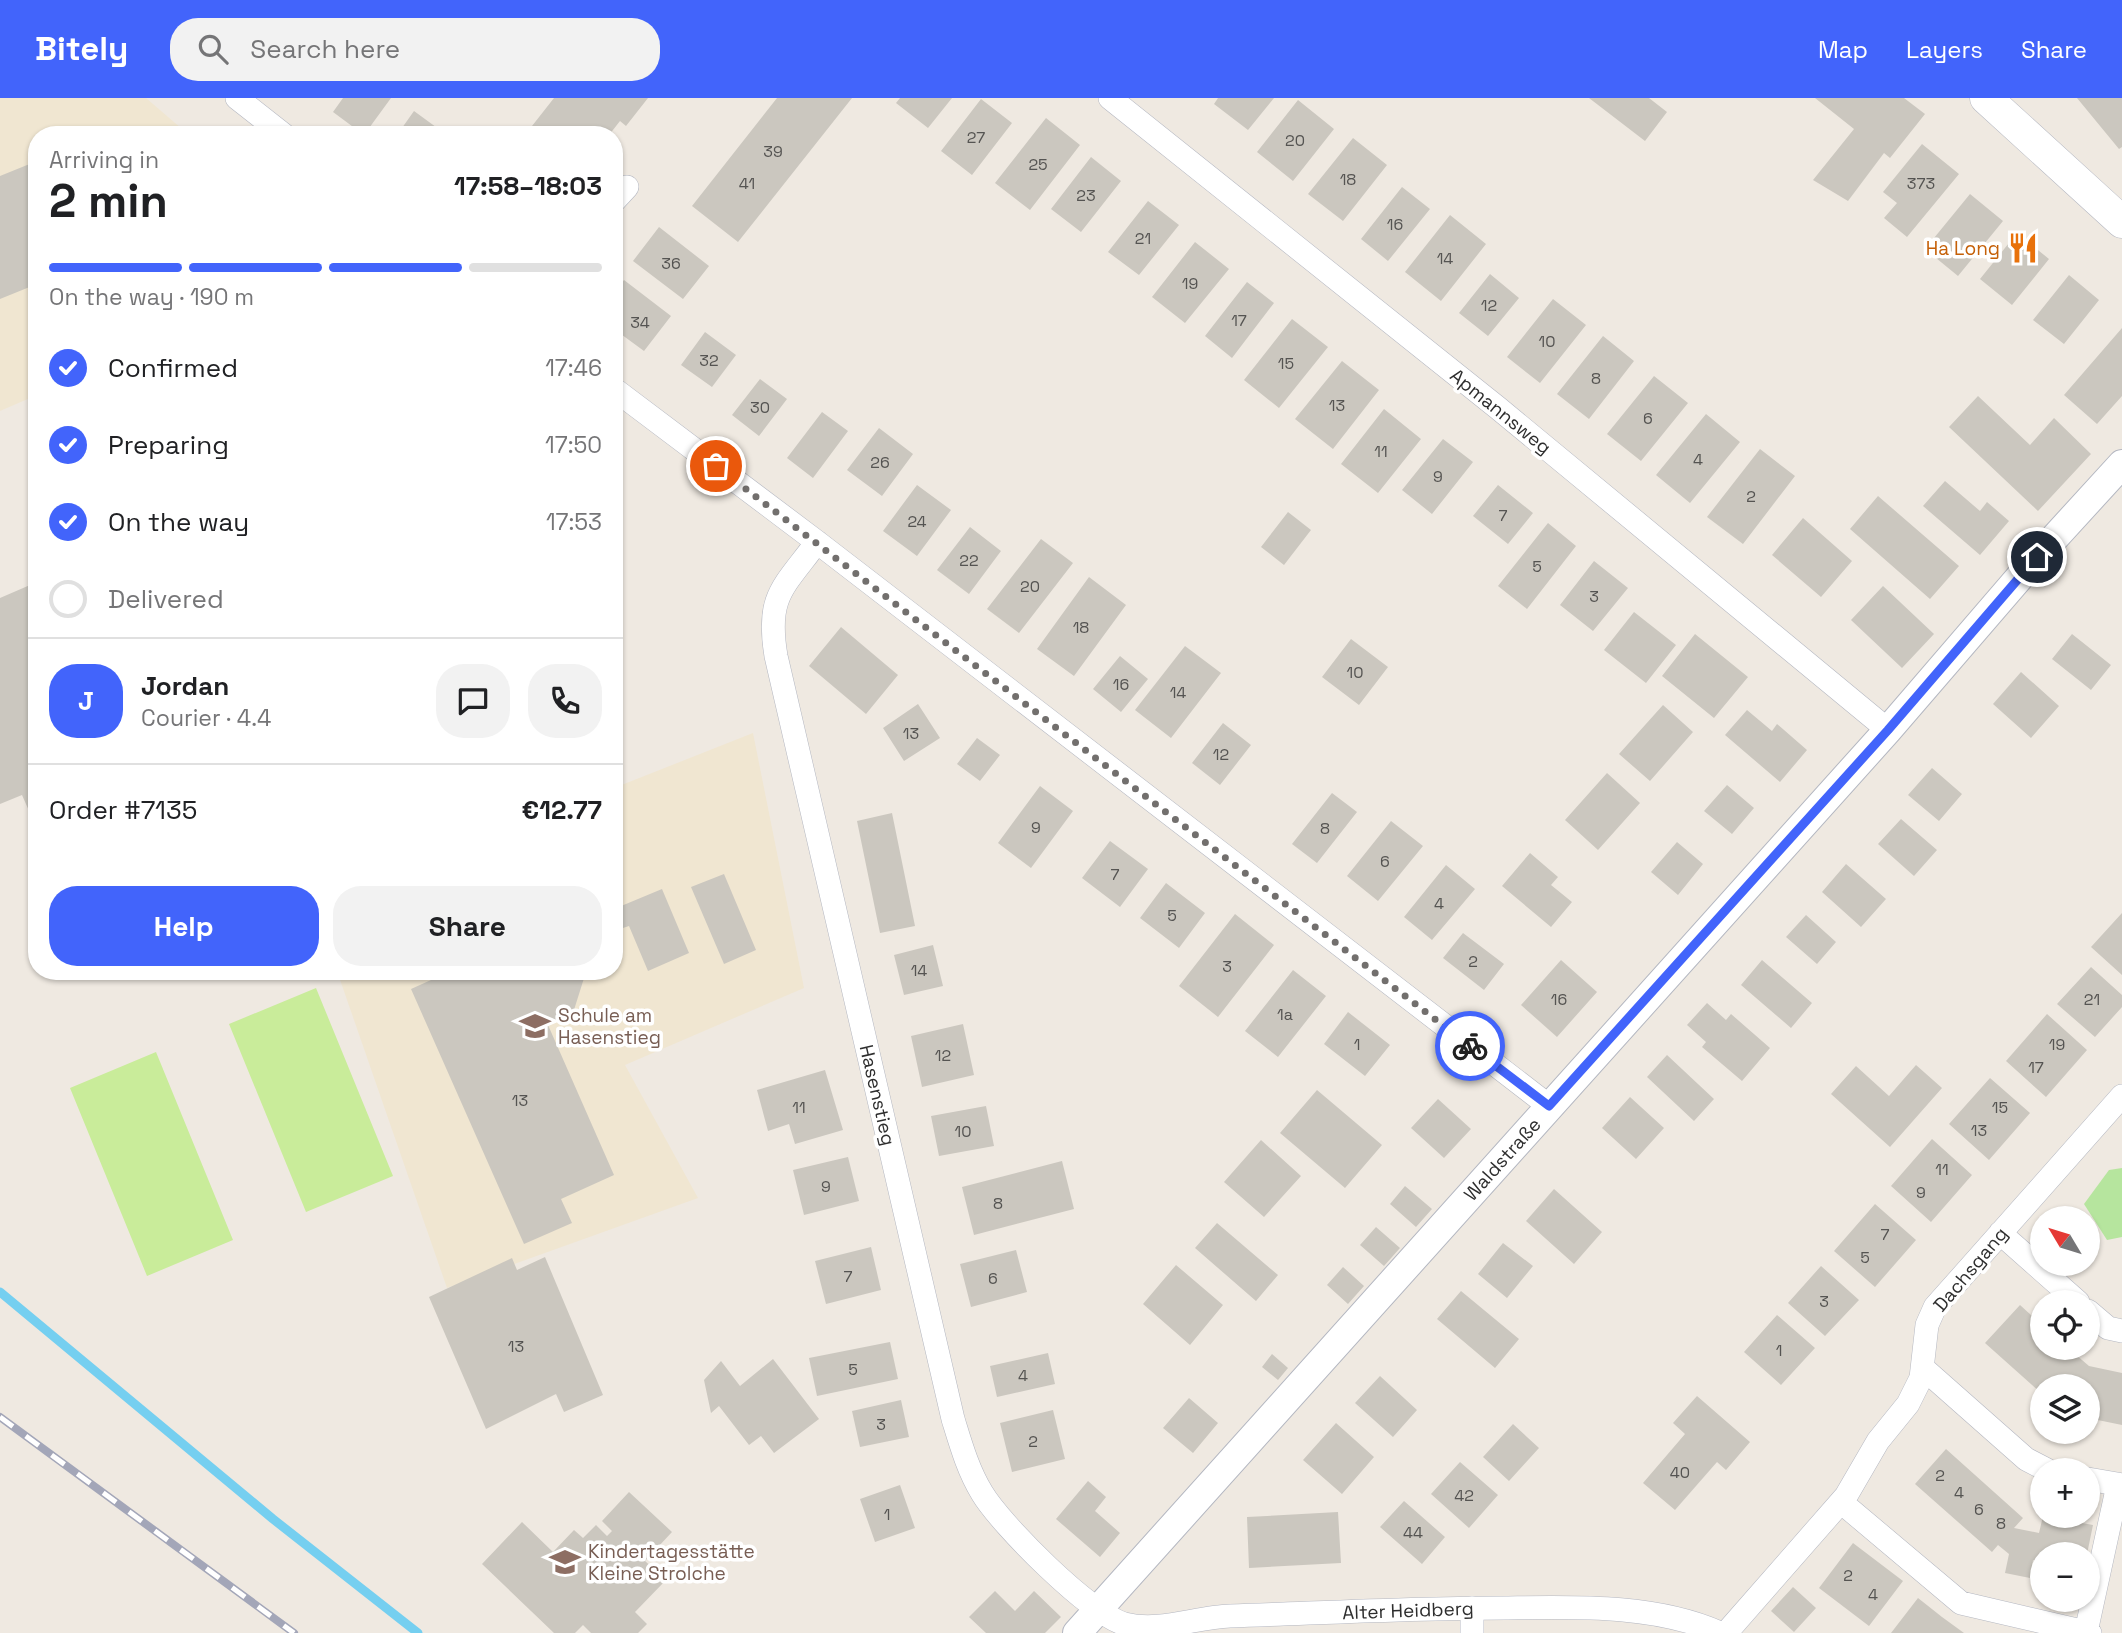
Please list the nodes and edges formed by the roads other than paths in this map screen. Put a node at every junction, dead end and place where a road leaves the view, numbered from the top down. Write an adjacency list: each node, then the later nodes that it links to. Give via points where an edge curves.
1 (237, 98): 4 (street)
2 (1110, 98): 9 (street, Apmannsweg, via 1498,408)
3 (1986, 98): 5 (main road)
4 (273, 126)
5 (2122, 222)
6 (623, 396): 8 (street)
7 (2122, 464): 9 (street, Waldstraße)
8 (817, 542): 11 (street); 22 (street, Hasenstieg, via 780,591 774,605 773,635 953,1419 982,1494 1043,1562)
9 (1888, 730): 11 (street, Waldstraße)
10 (2122, 1096): 12 (street, Dachsgang)
11 (1549, 1106): 22 (street, Waldstraße)
12 (2000, 1233): 13 (street); 16 (street, Dachsgang, via 1933,1311)
13 (2064, 1290)
14 (2100, 1321): 15 (street)
15 (2122, 1331)
16 (1923, 1368): 17 (street); 20 (street, Dachsgang, via 1908,1404 1878,1441)
17 (2030, 1461)
18 (2100, 1481): 19 (street)
19 (2120, 1485): 23 (street)
20 (1841, 1502): 23 (street, via 1961,1603); 27 (street, Dachsgang)
21 (1472, 1608): 22 (street, Alter Heidberg, via 1218,1616 1141,1627); 25 (street); 26 (street, Alter Heidberg, via 1565,1607 1640,1613 1692,1622)
22 (1098, 1610): 24 (street, Waldstraße)
23 (2088, 1632)
24 (1077, 1633)
25 (1472, 1633)
26 (1720, 1633)
27 (1726, 1633)

